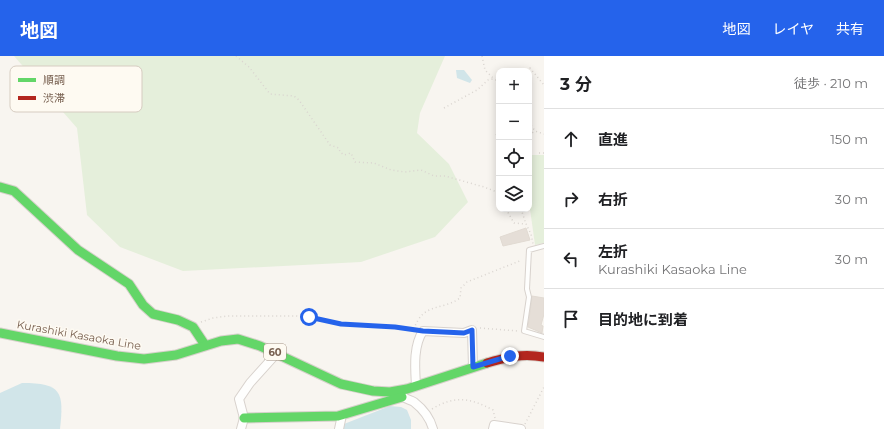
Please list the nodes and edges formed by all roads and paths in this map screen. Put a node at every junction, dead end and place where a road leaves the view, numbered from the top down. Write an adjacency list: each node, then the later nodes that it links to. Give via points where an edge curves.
1 (236, 56): 14 (path, via 249,67 270,94 294,96 299,100 330,145 339,148 344,155 351,153 356,162 374,163 405,172 421,170 434,176 445,176)
2 (482, 56): 4 (path, via 486,70)
3 (532, 70): 5 (path)
4 (494, 79): 6 (path, via 488,80 477,90)
5 (544, 84)
6 (444, 108)
7 (532, 126): 8 (path)
8 (535, 131): 9 (path); 10 (path)
9 (532, 133)
10 (544, 134)
11 (539, 153): 12 (path)
12 (544, 153)
13 (0, 187): 20 (main road, via 14,191 78,250 129,284 143,305 153,314 178,320)
14 (496, 192)
15 (508, 212): 17 (path, via 514,223)
16 (522, 212): 17 (path)
17 (526, 224): 19 (path, via 531,234)
18 (544, 246): 19 (lane)
19 (531, 249): 21 (path, via 527,250 524,259 463,284 460,288 460,298 455,302 426,310); 24 (lane, via 527,288 529,297)
20 (193, 327): 21 (path, via 213,318 296,316 320,318 341,324); 27 (main road)
21 (414, 329): 23 (path)
22 (472, 330): 23 (street, via 464,333); 24 (path, via 478,328); 30 (street)
23 (423, 331): 31 (street, via 415,362)
24 (524, 331): 26 (lane)
25 (0, 333): 27 (main road, Kurashiki Kasaoka Line / 60, via 142,359 164,357)
26 (544, 337)
27 (204, 345): 28 (main road, Kurashiki Kasaoka Line / 60, via 238,339)
28 (277, 353): 33 (main road, Kurashiki Kasaoka Line / 60, via 352,389); 36 (street, via 239,399)
29 (544, 355): 30 (main road, Kurashiki Kasaoka Line / 60, via 510,356)
30 (473, 367): 31 (main road, Kurashiki Kasaoka Line / 60)
31 (416, 386): 33 (main road, Kurashiki Kasaoka Line / 60)
32 (544, 387): 41 (path)
33 (400, 394): 34 (street); 35 (main road)
34 (426, 413): 37 (path, via 457,399 472,400 493,410 496,415); 40 (street)
35 (342, 415): 36 (main road); 39 (street)
36 (244, 418): 38 (street)
37 (494, 427): 41 (street)
38 (241, 429)
39 (339, 429)
40 (433, 429)
41 (522, 429)

